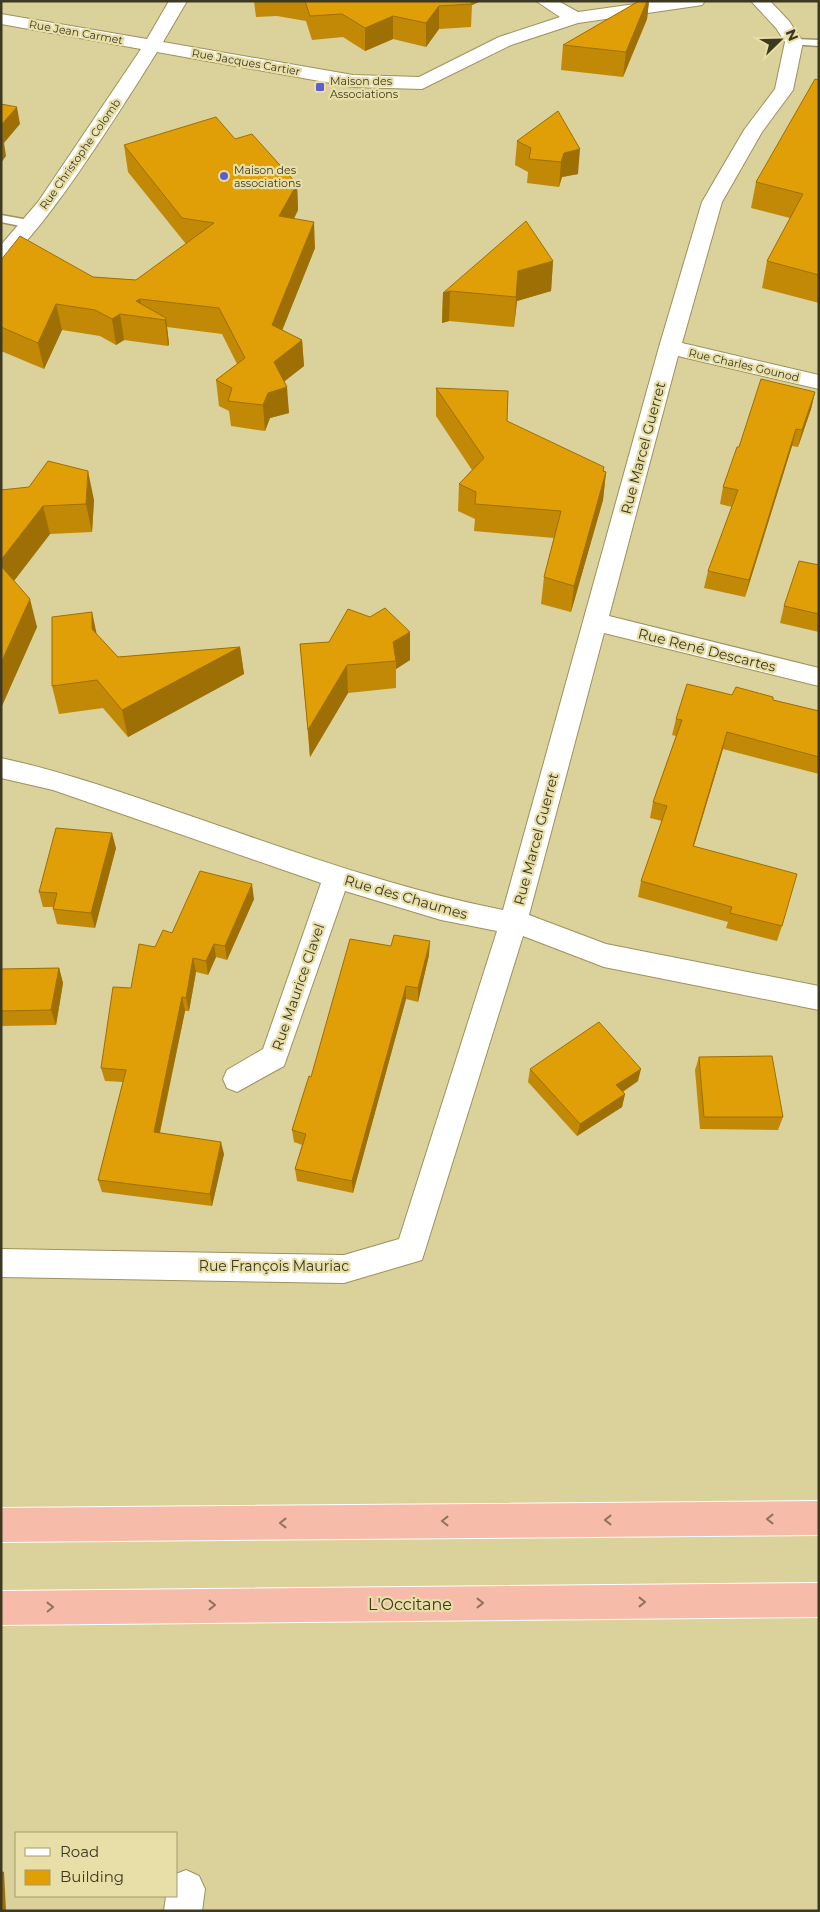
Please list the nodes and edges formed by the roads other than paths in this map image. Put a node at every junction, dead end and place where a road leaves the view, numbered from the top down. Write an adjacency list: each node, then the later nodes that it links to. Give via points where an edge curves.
1 (178, 1): 9 (street)
2 (545, 1): 5 (street)
3 (696, 1): 5 (street)
4 (760, 1): 7 (street)
5 (575, 18): 9 (street, Rue Jacques Cartier, via 506,41 422,83 353,81)
6 (1, 19): 9 (street, Rue Jean Carmet)
7 (794, 42): 8 (lane); 13 (street, Rue Marcel Guerret, via 793,93 753,130 712,202)
8 (819, 43)
9 (151, 45): 11 (street, Rue Christophe Colomb, via 120,96)
10 (1, 218): 11 (lane)
11 (30, 224): 12 (street, Rue Christophe Colomb, via 14,246)
12 (1, 256)
13 (670, 347): 14 (street, Rue Charles Gounod); 15 (street, Rue Marcel Guerret)
14 (819, 382)
15 (595, 622): 16 (street, Rue René Descartes); 19 (street, Rue Marcel Guerret)
16 (819, 677)
17 (1, 768): 18 (street, Rue des Chaumes, via 55,780)
18 (336, 877): 19 (street, Rue des Chaumes, via 441,909); 21 (street, Rue Maurice Clavel, via 274,1057)
19 (514, 923): 20 (street, Rue des Chaumes, via 533,927 604,955); 22 (street, Rue François Mauriac, via 411,1250 344,1268)
20 (819, 998)
21 (237, 1079)
22 (1, 1263)
23 (819, 1518): 24 (highway, one-way to 24)
24 (1, 1525)
25 (819, 1600): 26 (highway, L'Occitane, one-way to 25)
26 (1, 1608)

